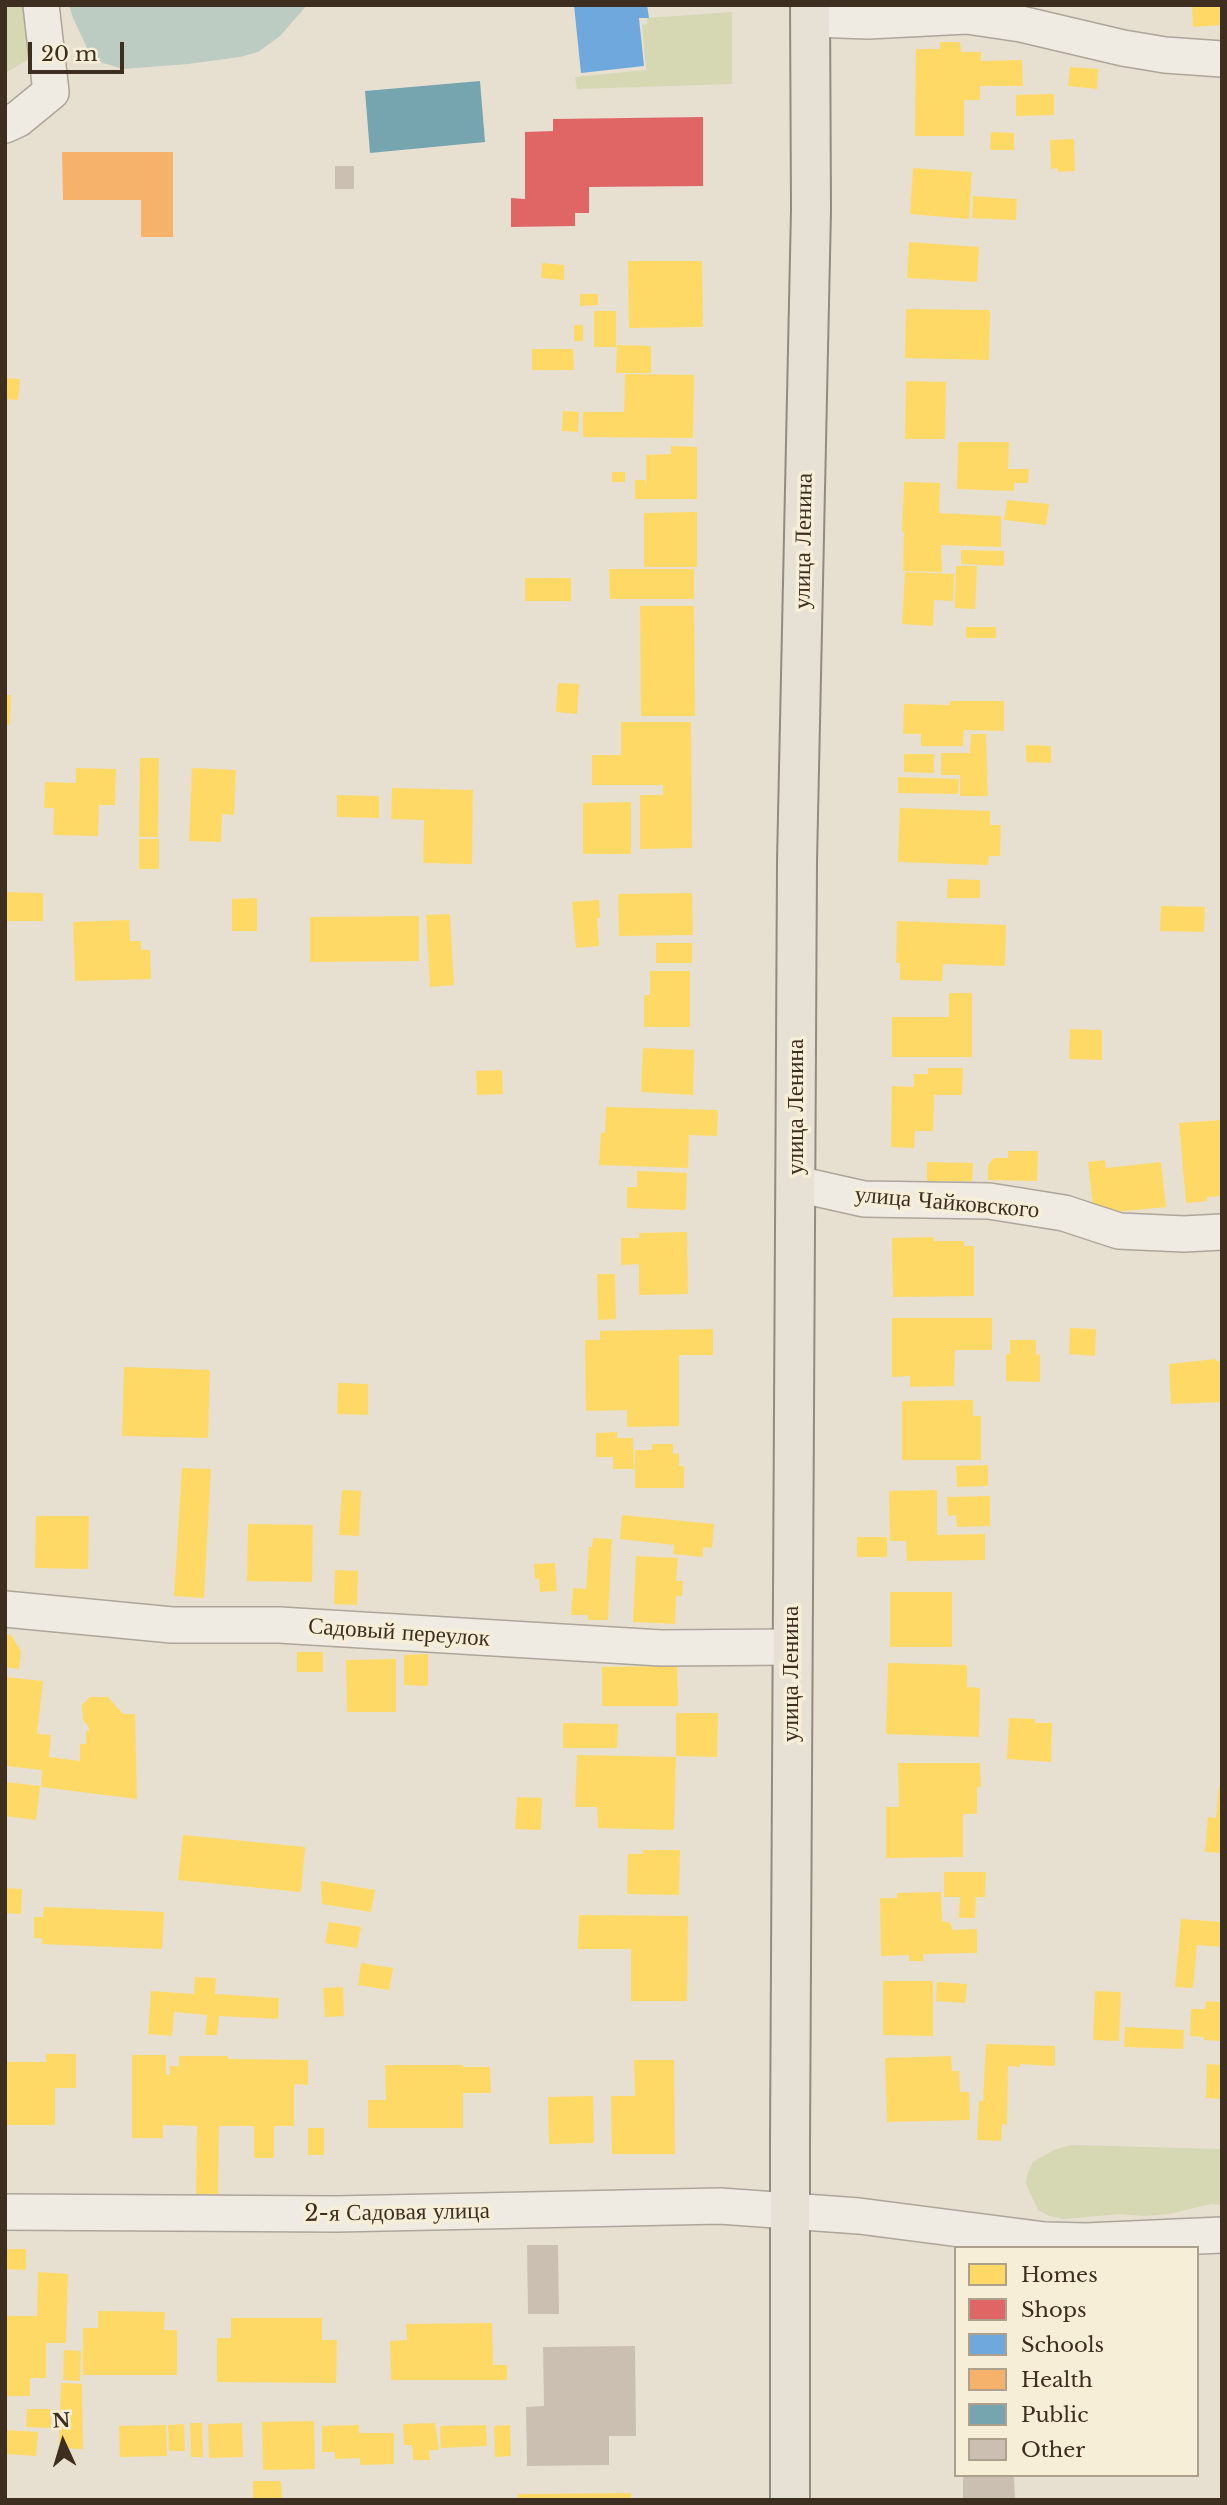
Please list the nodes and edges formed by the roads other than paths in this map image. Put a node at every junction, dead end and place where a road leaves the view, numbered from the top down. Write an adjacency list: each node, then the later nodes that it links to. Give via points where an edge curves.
1 (41, 5): 4 (street, via 51,92)
2 (810, 12): 3 (street, via 868,21 967,16 1123,48); 5 (main road, улица Ленина, via 811,210 797,862)
3 (1222, 59)
4 (5, 125)
5 (797, 1184): 6 (street, улица Чайковского, via 864,1199 989,1201 1063,1213 1119,1231); 8 (main road, улица Ленина)
6 (1222, 1232)
7 (5, 1609): 8 (street, Садовый переулок, via 172,1625 279,1625 661,1648)
8 (792, 1647): 9 (main road, улица Ленина)
9 (789, 2210): 10 (street, 2-я Садовая улица, via 720,2206 323,2214); 11 (street, 2-я Садовая улица, via 1045,2240); 12 (main road, улица Ленина)
10 (5, 2212)
11 (1222, 2235)
12 (790, 2500)

